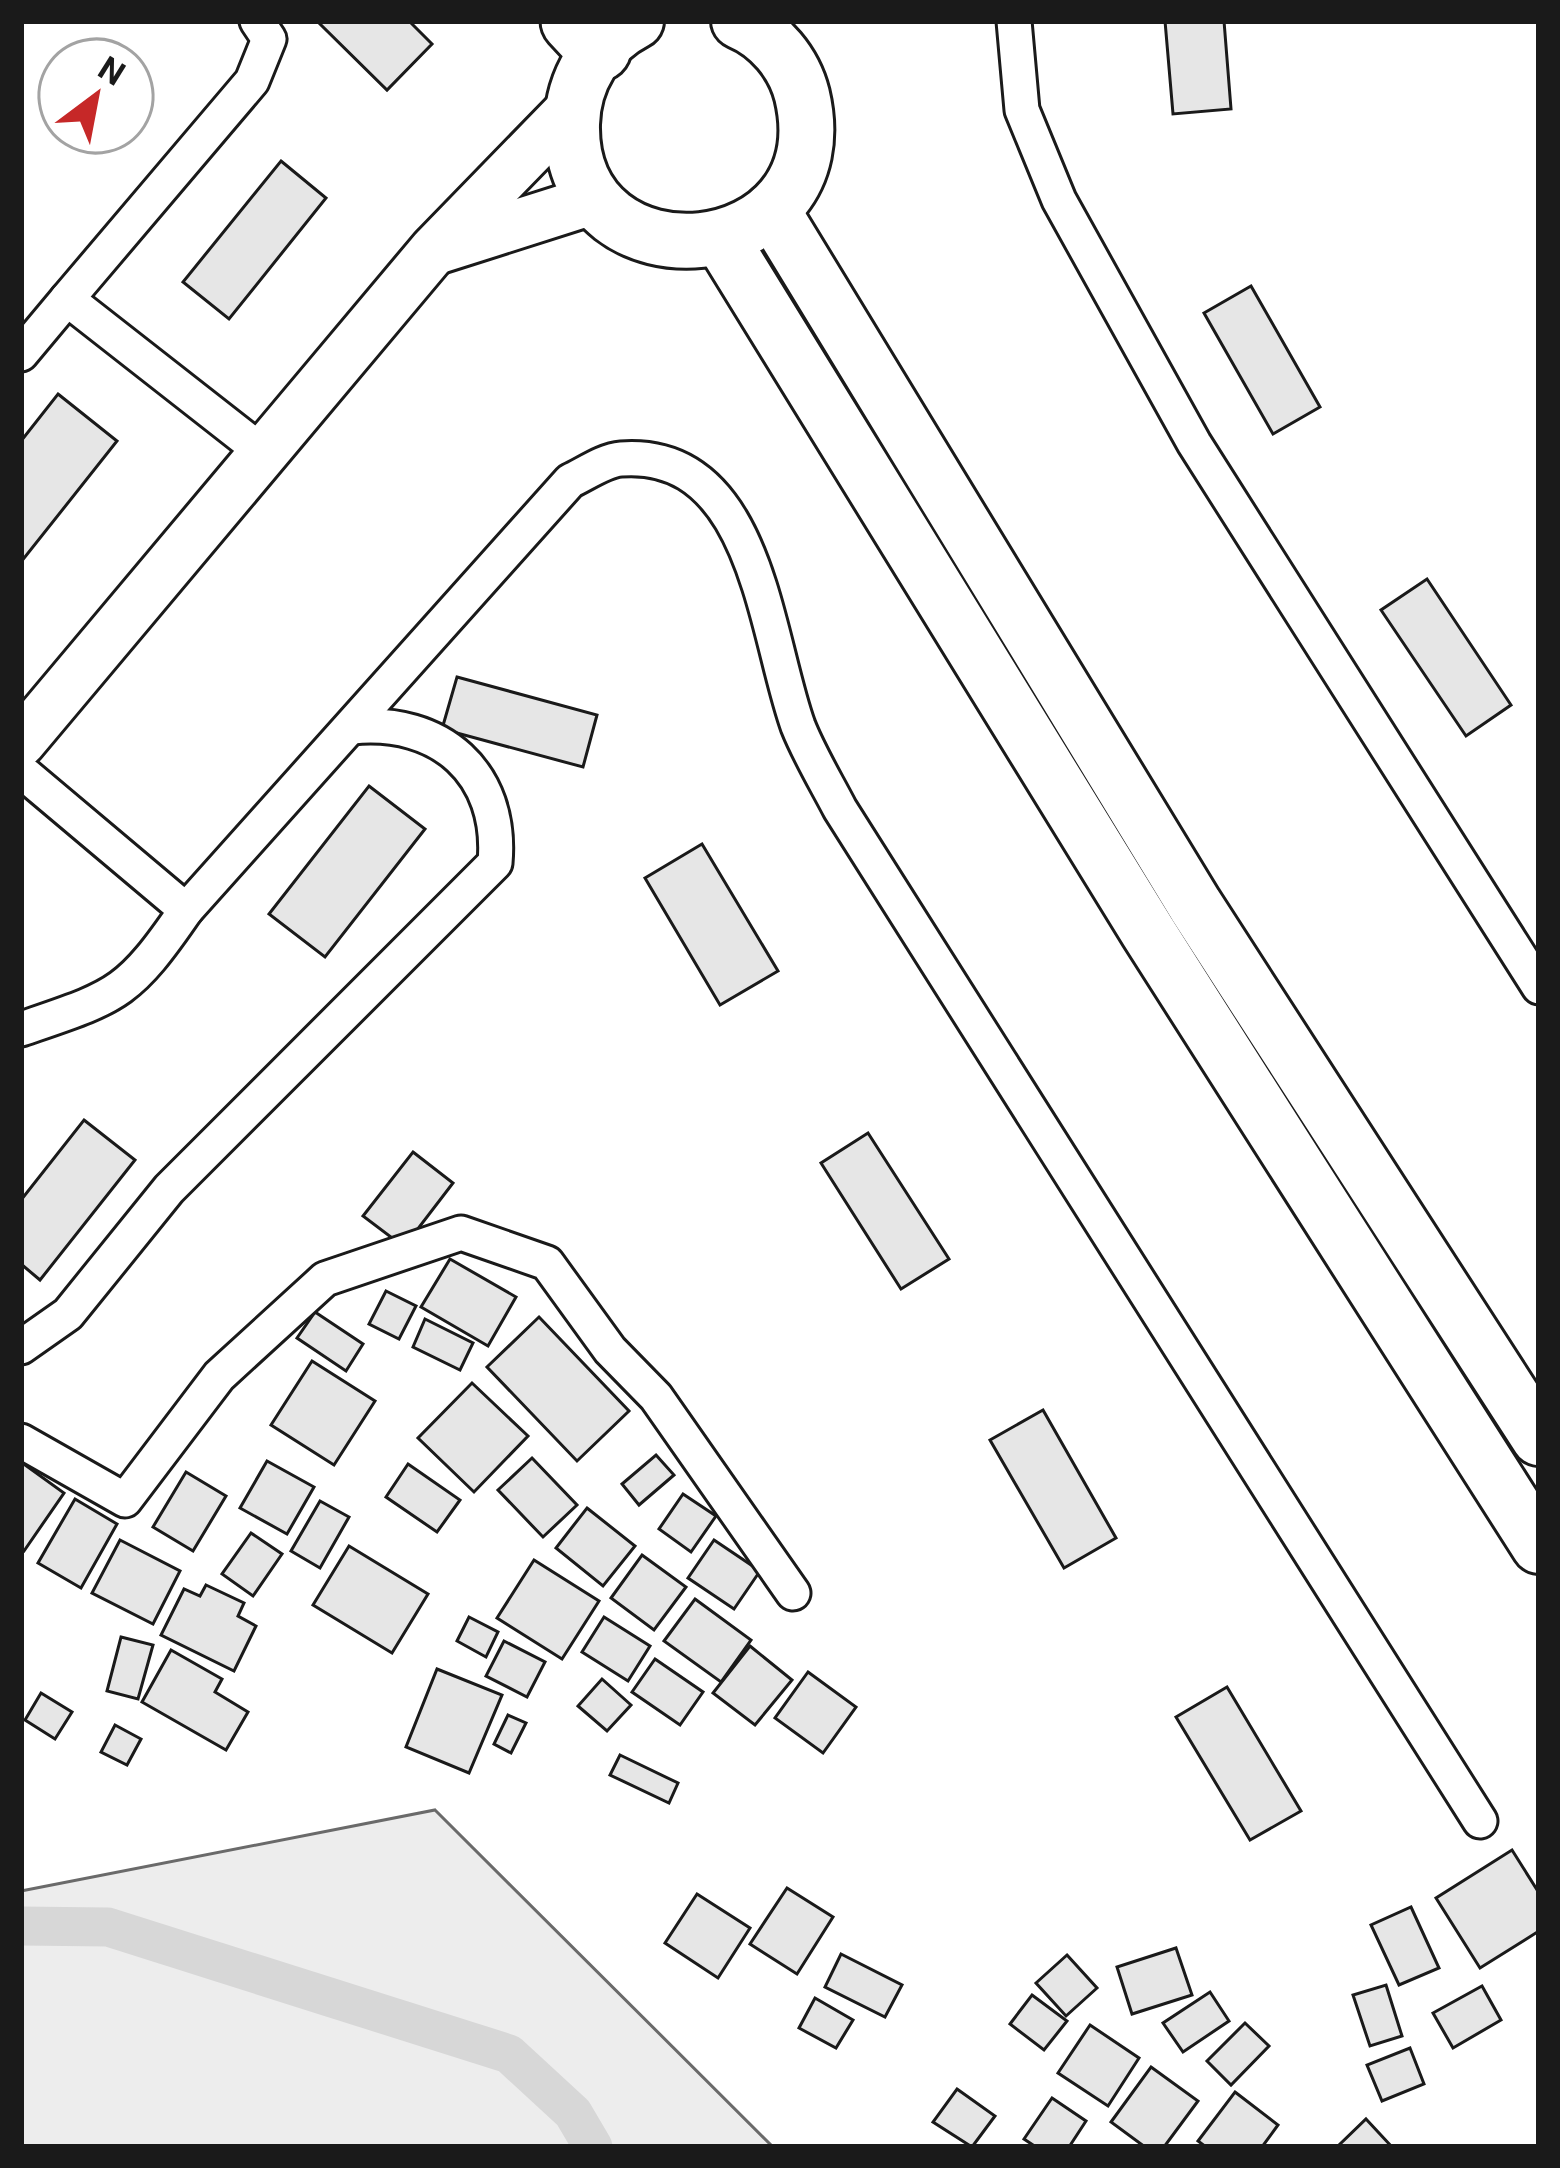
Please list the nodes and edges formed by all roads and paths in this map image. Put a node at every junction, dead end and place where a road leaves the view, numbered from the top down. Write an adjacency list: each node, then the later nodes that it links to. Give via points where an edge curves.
1 (257, 21): 10 (street, via 269,39 252,80)
2 (1014, 21): 17 (street, via 1022,110 1059,200 1194,443)
3 (747, 23): 7 (main road, via 788,63 806,113 800,166)
4 (603, 30): 5 (main road)
5 (572, 108): 6 (main road, via 580,171); 9 (street)
6 (596, 199): 8 (main road, via 666,242); 9 (street)
7 (772, 210): 8 (main road); 20 (main road, via 1195,904)
8 (722, 239): 22 (main road)
9 (434, 250): 12 (street)
10 (68, 299): 11 (street); 12 (street)
11 (21, 353)
12 (261, 451): 14 (street)
13 (352, 727): 16 (street); 19 (street, via 392,723 442,744 486,786 498,826 495,863 169,1189 68,1314); 24 (street, via 570,481 618,459 671,464 712,494 746,540 799,728 840,809)
14 (21, 742)
15 (21, 771): 16 (street)
16 (186, 910): 18 (street, via 147,966 110,999)
17 (1539, 987)
18 (21, 1029)
19 (21, 1347)
20 (1539, 1438)
21 (21, 1441): 23 (street, via 125,1500 219,1376 325,1279 461,1234 547,1263 610,1350 656,1396)
22 (1539, 1546)
23 (793, 1593)
24 (1480, 1821)

